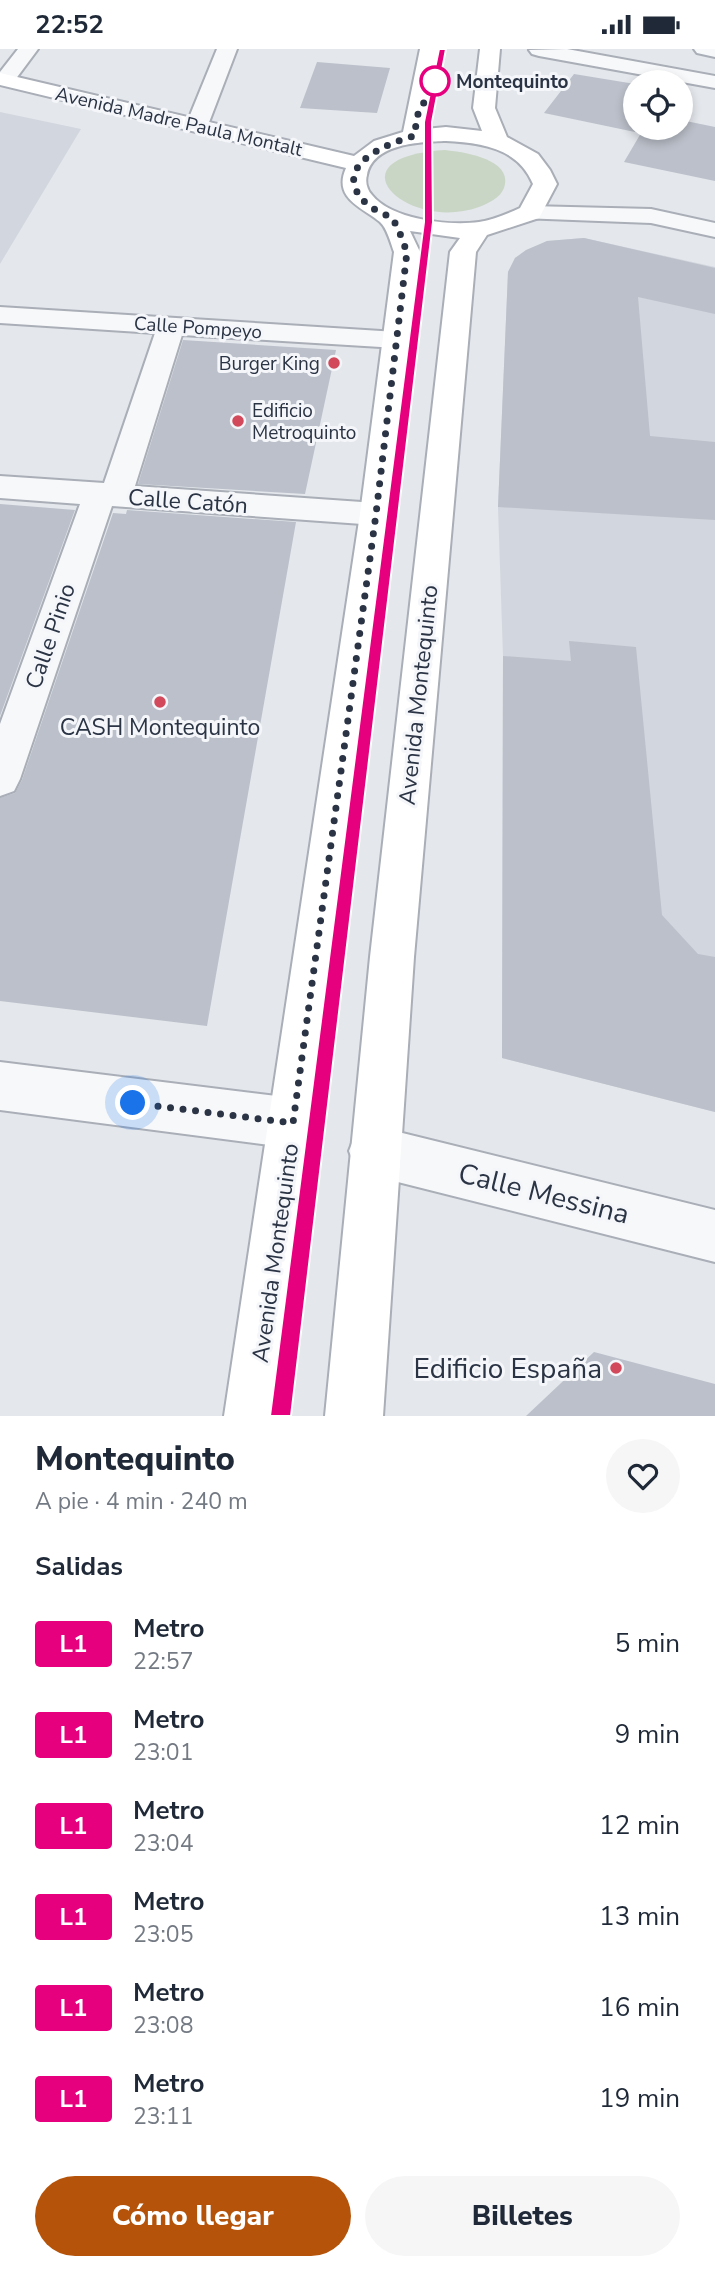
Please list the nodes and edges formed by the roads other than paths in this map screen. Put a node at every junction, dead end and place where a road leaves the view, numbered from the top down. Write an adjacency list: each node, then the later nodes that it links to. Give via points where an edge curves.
1 (28, 49): 8 (street)
2 (228, 49): 10 (street)
3 (430, 49): 11 (street)
4 (491, 49): 12 (street, via 484,108)
5 (704, 49): 7 (street)
6 (539, 50): 9 (street)
7 (715, 51)
8 (2, 79): 10 (street, Avenida Madre Paula Montalt)
9 (715, 82)
10 (197, 125): 13 (street, Avenida Madre Paula Montalt)
11 (414, 136): 12 (street, via 446,134); 13 (street, via 373,151)
12 (498, 141): 14 (street, via 530,158 541,170 545,184)
13 (359, 164): 15 (street, via 354,178 357,191 368,205)
14 (530, 213): 16 (street); 17 (street, via 651,216)
15 (393, 219): 16 (street, via 437,229); 20 (street, Avenida Montequinto, via 407,252)
16 (478, 230): 27 (street, Avenida Montequinto, via 463,252)
17 (715, 230)
18 (0, 315): 19 (street, Calle Pompeyo)
19 (171, 325): 20 (street, Calle Pompeyo); 22 (street, Calle Pinio)
20 (397, 340): 23 (street, Avenida Montequinto)
21 (0, 487): 22 (street, Calle Catón)
22 (108, 495): 23 (street, Calle Catón); 24 (street, Calle Pinio)
23 (376, 514): 26 (street, Avenida Montequinto)
24 (0, 779)
25 (0, 1086): 26 (street)
26 (293, 1123): 29 (street, Avenida Montequinto)
27 (374, 1151): 28 (street, Calle Messina); 30 (street, Avenida Montequinto)
28 (715, 1236)
29 (253, 1416)
30 (354, 1416)

